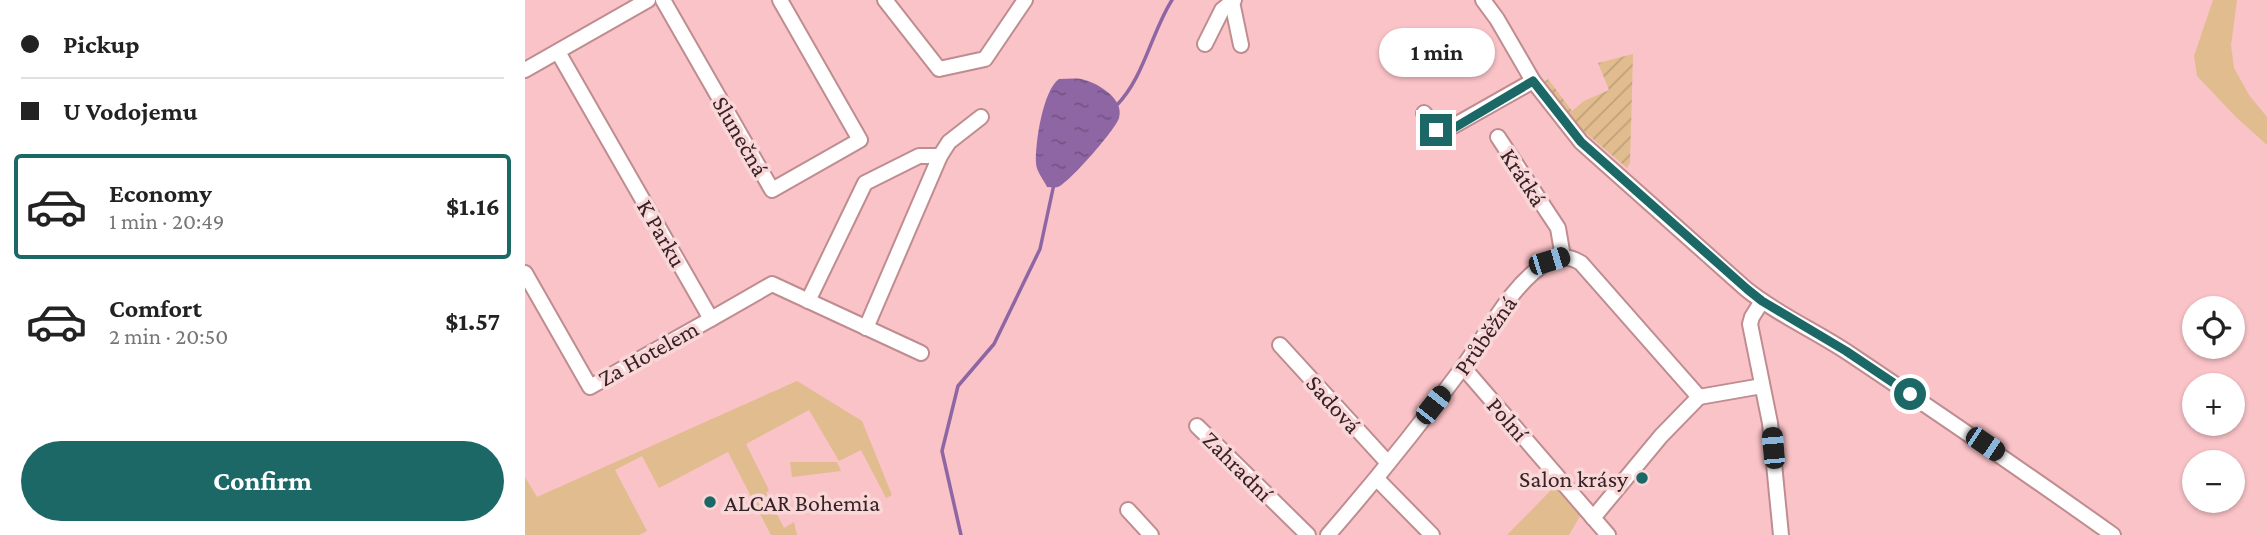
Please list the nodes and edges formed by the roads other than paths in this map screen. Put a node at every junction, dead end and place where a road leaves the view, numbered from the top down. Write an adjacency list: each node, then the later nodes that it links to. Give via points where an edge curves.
1 (648, 0): 10 (street)
2 (663, 0): 3 (street, Slunečná, via 772,190 860,140)
3 (780, 0)
4 (885, 0): 5 (street, via 939,69 985,59)
5 (1025, 0)
6 (1483, 0): 12 (street)
7 (1233, 1): 8 (street, via 1222,10); 9 (street)
8 (1205, 44)
9 (1241, 46)
10 (558, 52): 11 (street); 21 (street, K Parku)
11 (525, 70)
12 (1533, 81): 13 (street, via 1441,133); 20 (street, via 1581,142)
13 (1424, 113)
14 (981, 117): 16 (street, via 949,142)
15 (1498, 137): 17 (street, Krátká, via 1558,228)
16 (940, 156): 19 (street, via 919,156 865,183); 22 (street)
17 (1563, 257): 25 (street, Průběžná, via 1549,261 1518,287); 27 (street, via 1581,263)
18 (525, 273): 21 (street, Za Hotelem, via 590,387)
19 (808, 301): 21 (street, via 772,284); 22 (street)
20 (1762, 301): 26 (street, via 1751,324); 39 (street, via 1846,351)
21 (711, 318)
22 (866, 328): 24 (street)
23 (1280, 345): 29 (street, Sadová)
24 (921, 353)
25 (1463, 367): 29 (street, Průběžná); 32 (street, Polní)
26 (1762, 386): 27 (street); 38 (street)
27 (1699, 397): 32 (street)
28 (1197, 426): 34 (street, Zahradní)
29 (1388, 463): 30 (street, Průběžná)
30 (1377, 479): 35 (street, Průběžná); 36 (street)
31 (1128, 510): 33 (street)
32 (1593, 518): 37 (street, Polní)
33 (1151, 535)
34 (1308, 535)
35 (1328, 535)
36 (1432, 535)
37 (1608, 535)
38 (1781, 535)
39 (2113, 535)

